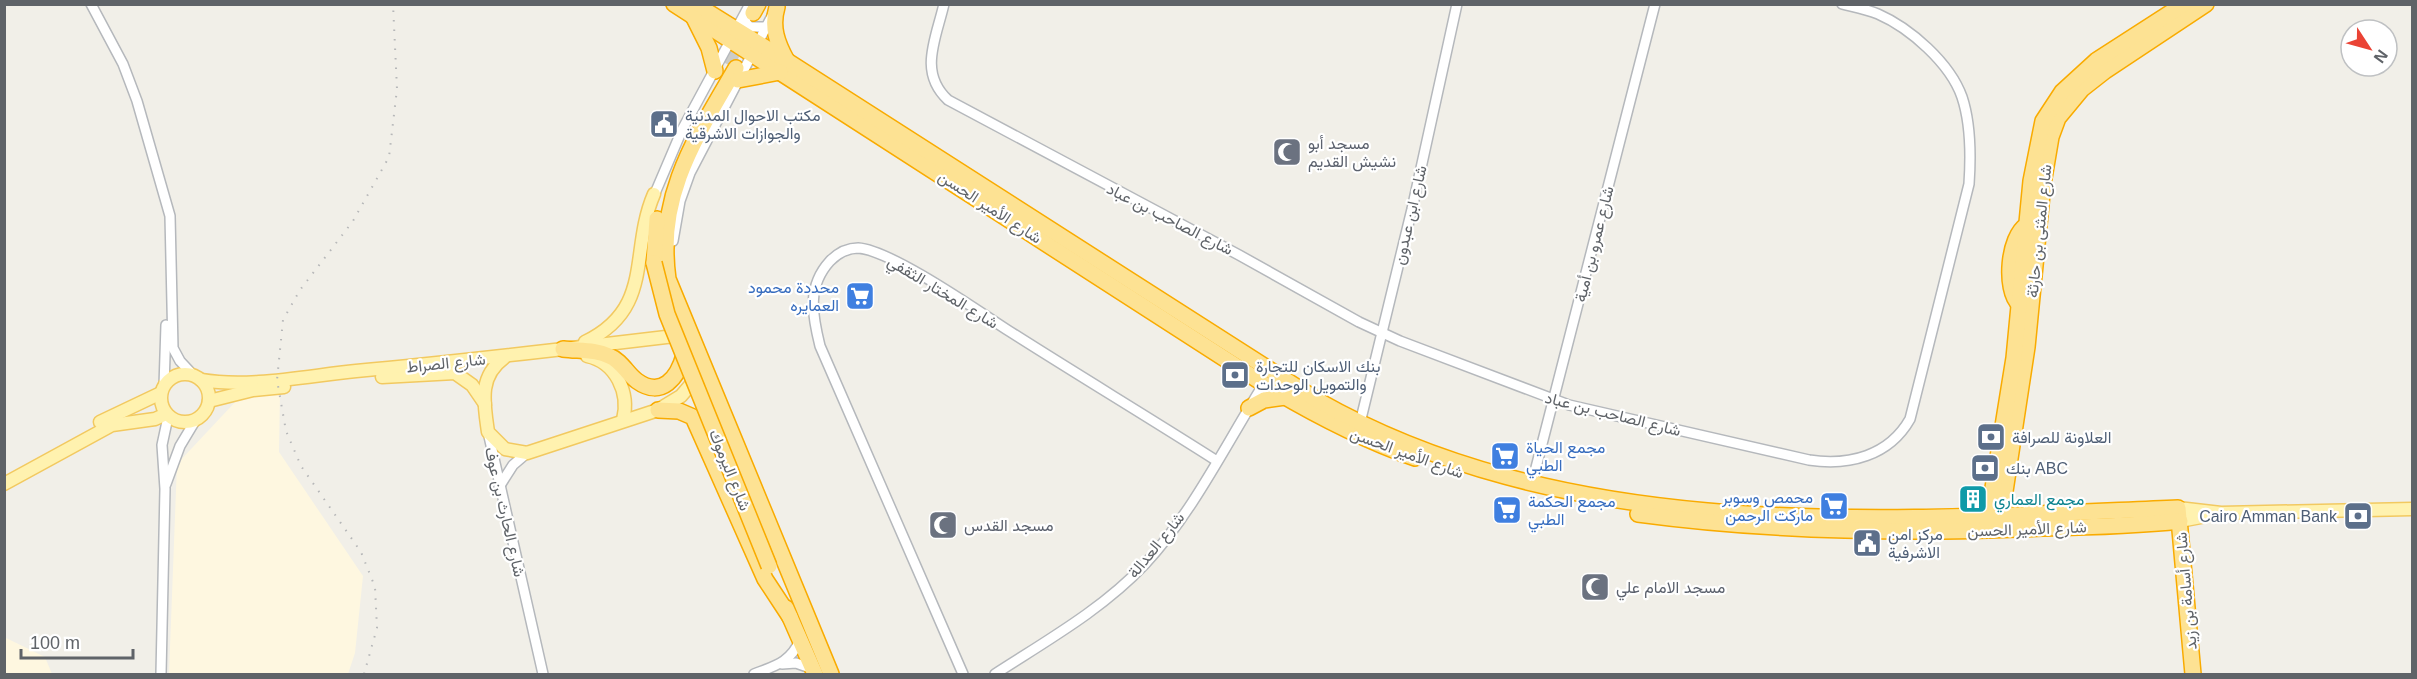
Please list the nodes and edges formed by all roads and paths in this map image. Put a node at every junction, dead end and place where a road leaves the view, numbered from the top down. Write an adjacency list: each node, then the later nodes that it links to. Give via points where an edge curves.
1 (91, 4): 18 (street, via 123,64 137,101)
2 (674, 4): 11 (highway, شارع الأمير الحسن)
3 (722, 4): 11 (highway)
4 (944, 4): 20 (street, شارع الصاحب بن عباد, via 930,74 933,85 948,100)
5 (1457, 4): 20 (street, شارع ابن عبدون)
6 (1655, 4): 31 (street, شارع عمرو بن أمية)
7 (1842, 4): 31 (street, شارع الصاحب بن عباد, via 1893,22 1947,71 1964,106 1970,142 1969,183 1913,410 1901,433 1874,453 1843,462 1809,460)
8 (2184, 4): 15 (highway, شارع المثنى بن حارثة)
9 (2206, 4): 15 (highway, شارع المثنى بن حارثة)
10 (775, 5): 12 (highway); 16 (highway, via 773,19)
11 (695, 9): 13 (highway, شارع الأمير الحسن); 14 (highway, via 704,36)
12 (756, 14): 13 (street, شارع اليرموك); 14 (street)
13 (735, 36): 14 (highway, شارع الأمير الحسن); 14 (street, شارع اليرموك)
14 (737, 63): 16 (highway, شارع الأمير الحسن); 16 (highway); 17 (street, شارع اليرموك, via 678,139); 19 (highway, شارع اليرموك, via 669,176); 21 (highway, شارع اليرموك, via 687,153 675,186 665,235 668,279)
15 (2101, 65): 48 (highway, شارع المثنى بن حارثة, via 2058,118 2051,137 2025,360); 48 (highway, شارع المثنى بن حارثة, via 2062,92 2043,121 2036,149)
16 (784, 66): 26 (highway, شارع الأمير الحسن); 28 (highway, شارع الأمير الحسن)
17 (654, 194): 19 (street, شارع اليرموك); 22 (main road, via 643,225 638,272 628,303 613,326)
18 (164, 197): 27 (street, via 170,216 173,348); 29 (street)
19 (653, 220): 24 (highway, شارع اليرموك, bridge, via 654,263)
20 (1382, 333): 31 (street, شارع الصاحب بن عباد); 39 (street, شارع ابن عبدون)
21 (690, 334): 22 (main road, شارع الصراط); 25 (highway, شارع اليرموك)
22 (563, 349): 23 (main road, شارع الصراط); 24 (highway, via 610,356 645,386 657,387 670,383 679,373); 37 (main road, via 594,357 611,368 625,398)
23 (507, 356): 27 (main road, شارع الصراط, via 277,380 222,382); 33 (main road, شارع الحارث بن عوف, via 488,375)
24 (684, 356): 55 (highway, شارع اليرموك, bridge)
25 (704, 370): 35 (main road, via 681,396); 63 (highway, شارع اليرموك)
26 (1246, 372): 28 (highway, شارع الأمير الحسن); 34 (highway)
27 (197, 378): 29 (main road, via 177,375); 32 (main road, via 209,393)
28 (1267, 378): 30 (highway, شارع الأمير الحسن); 34 (street, شارع العدالة); 39 (highway, شارع الأمير الحسن)
29 (162, 389): 36 (main road, via 160,400); 43 (main road)
30 (1285, 397): 34 (highway, via 1264,400); 54 (highway, شارع الأمير الحسن, via 1378,445 1490,482 1589,507 1689,520)
31 (1553, 400): 44 (street, شارع عمرو بن أمية)
32 (209, 401): 33 (main road, شارع الصراط, via 254,390 448,372 466,379); 38 (main road)
33 (484, 405): 40 (main road, شارع الحارث بن عوف)
34 (1249, 408): 42 (street, شارع العدالة)
35 (658, 410): 37 (main road); 55 (highway, via 679,411 693,417 752,553)
36 (167, 416): 38 (main road, via 179,423); 45 (main road, via 112,425); 47 (street, via 162,445)
37 (623, 420): 41 (main road)
38 (195, 421): 47 (street, via 180,446)
39 (1360, 424): 44 (highway, شارع الأمير الحسن, via 1472,468)
40 (488, 432): 41 (main road, via 505,449); 46 (street, شارع الحارث بن عوف)
41 (527, 453): 46 (street, via 513,465)
42 (1217, 460): 59 (street, شارع المختار الثقفي, via 886,257 861,248 835,256 821,271 812,300 820,346); 64 (street, شارع العدالة, via 1181,517 1132,576 1067,628)
43 (4, 474)
44 (1532, 483): 54 (highway, شارع الأمير الحسن, via 1637,504)
45 (4, 484)
46 (499, 487): 61 (street, شارع الحارث بن عوف)
47 (165, 489): 60 (street)
48 (1998, 498): 50 (highway); 51 (highway); 53 (highway, شارع المثنى بن حارثة)
49 (2412, 509): 52 (main road, شارع الأمير الحسن, via 2221,513)
50 (2024, 515): 52 (highway, شارع الأمير الحسن); 53 (highway, شارع الأمير الحسن)
51 (1971, 517): 53 (highway, شارع الأمير الحسن); 54 (highway, شارع الأمير الحسن)
52 (2170, 520): 53 (highway, شارع الأمير الحسن); 65 (highway, شارع أسامة بن زيد); 66 (highway, شارع أسامة بن زيد)
53 (1994, 523): 54 (highway, شارع الأمير الحسن)
54 (1871, 525)
55 (790, 617): 56 (highway, شارع اليرموك)
56 (800, 640): 57 (street, via 794,653); 58 (highway, شارع اليرموك)
57 (782, 663): 58 (street, via 796,663); 62 (street)
58 (814, 672)
59 (965, 673)
60 (161, 675)
61 (543, 675)
62 (754, 675)
63 (831, 675)
64 (995, 675)
65 (2182, 675)
66 (2193, 675)

